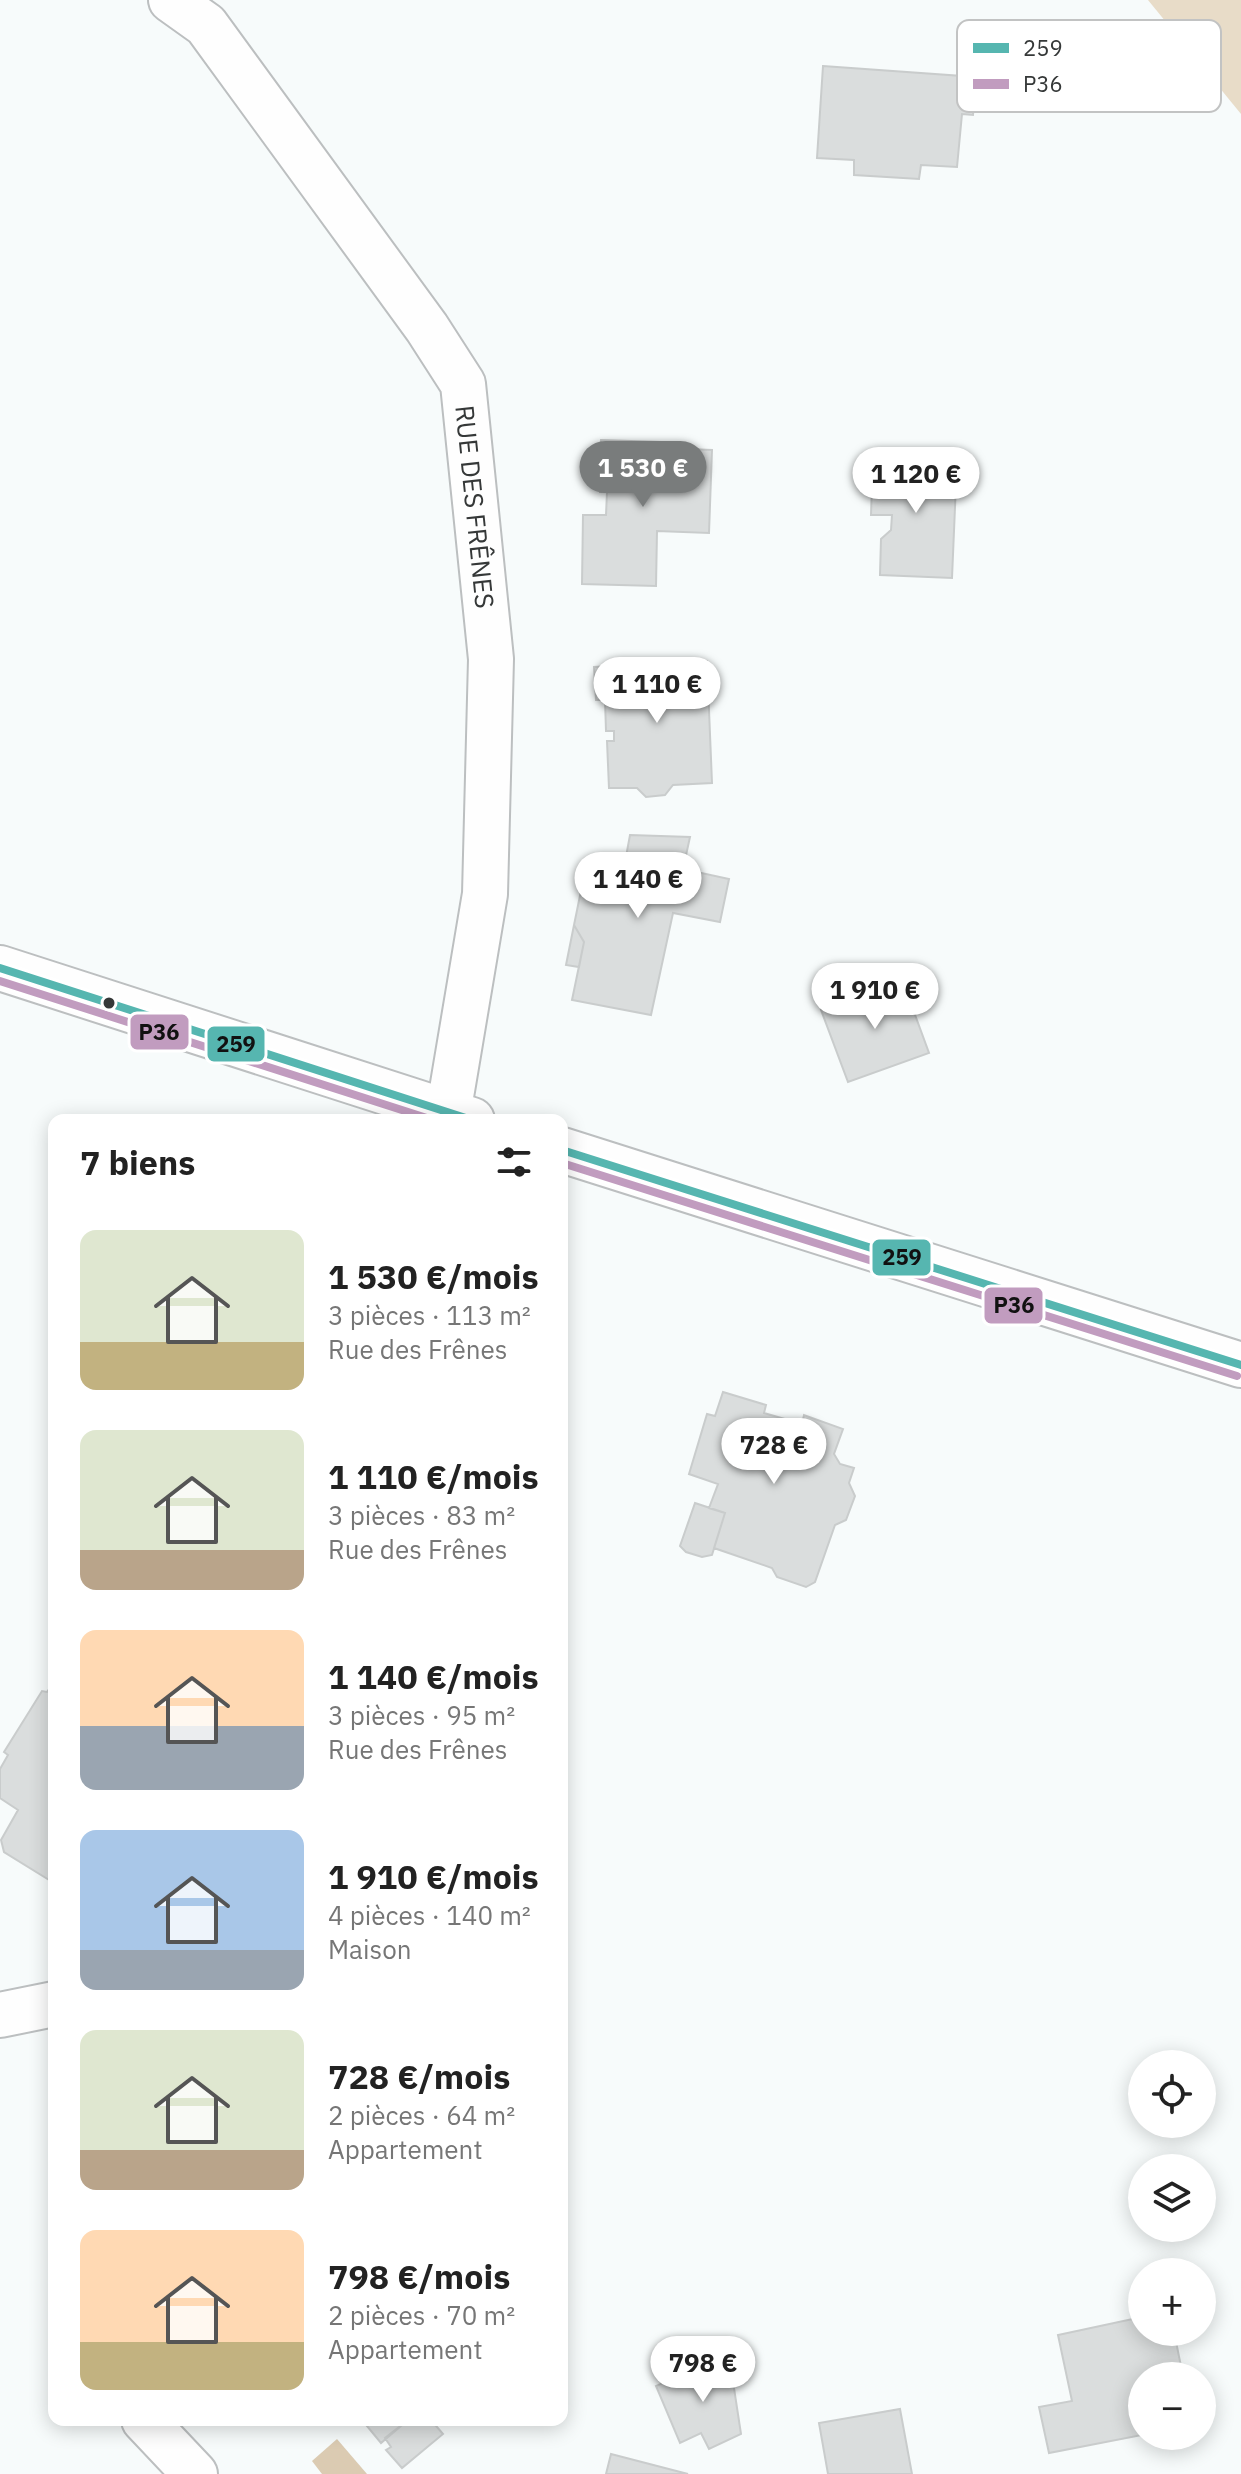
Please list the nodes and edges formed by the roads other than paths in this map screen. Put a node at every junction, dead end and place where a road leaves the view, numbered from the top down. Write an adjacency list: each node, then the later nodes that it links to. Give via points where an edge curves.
1 (171, 0): 4 (street, RUE DES FRÊNES, via 206,25 463,384 491,659 485,894)
2 (0, 968): 3 (street)
3 (446, 1114)
4 (455, 1114)
5 (568, 1152): 6 (street)
6 (1241, 1365)
7 (48, 2005): 8 (street)
8 (0, 2015)
9 (150, 2426): 10 (street)
10 (195, 2474)

